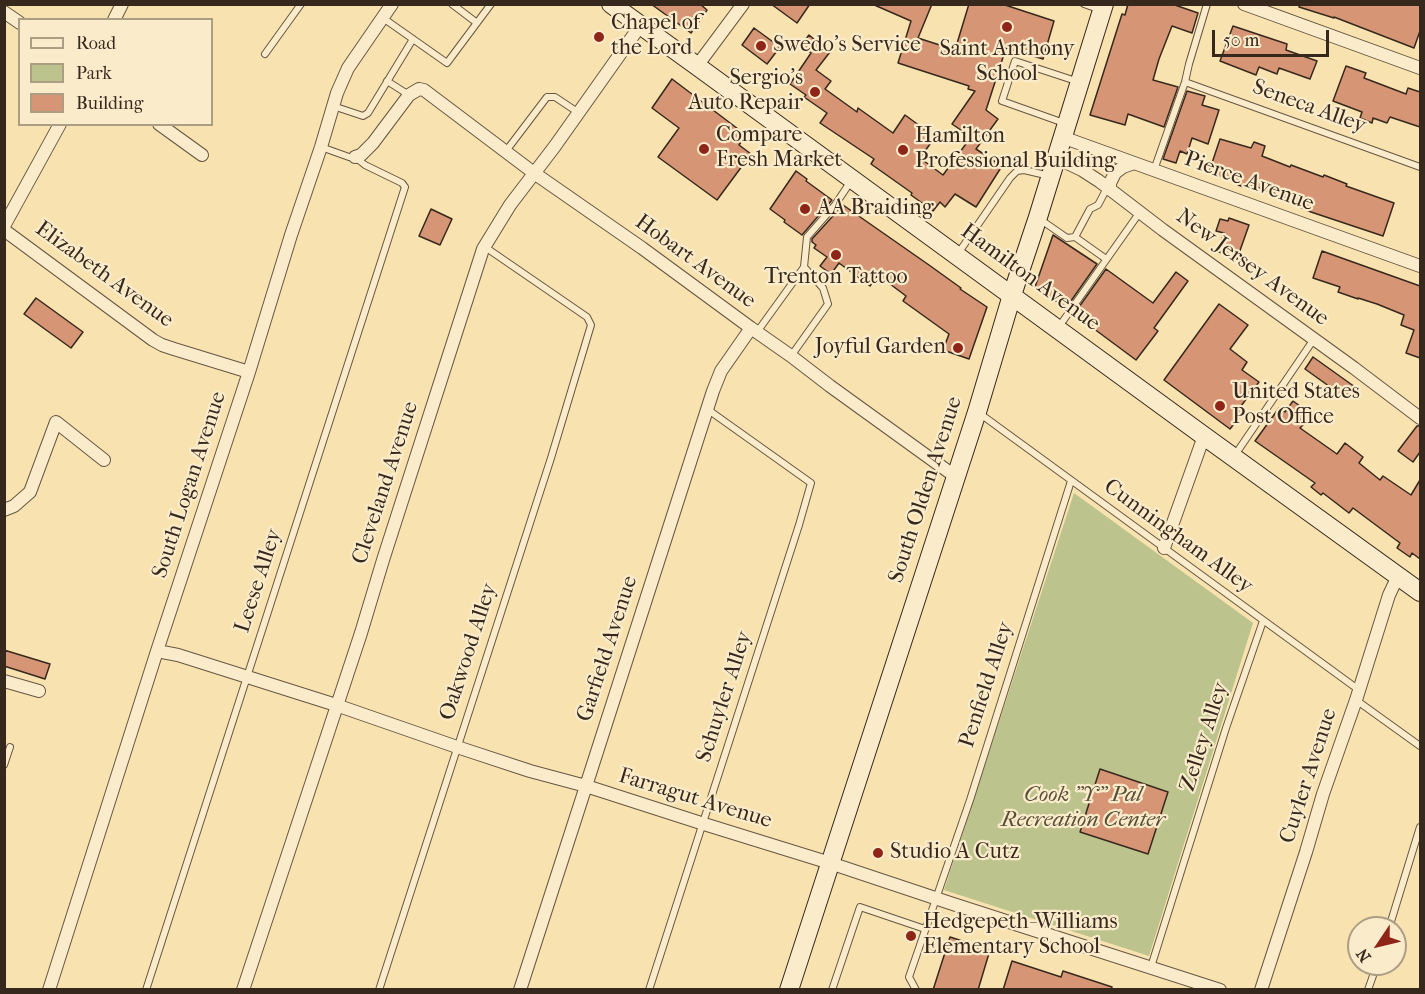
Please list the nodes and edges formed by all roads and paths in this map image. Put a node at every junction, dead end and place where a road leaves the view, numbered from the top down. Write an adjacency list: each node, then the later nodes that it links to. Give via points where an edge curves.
1 (122, 4): 13 (street)
2 (301, 4): 19 (lane)
3 (392, 4): 14 (street, South Logan Avenue)
4 (452, 4): 16 (lane)
5 (491, 4): 16 (lane)
6 (611, 4): 17 (main road, Hamilton Avenue)
7 (743, 4): 20 (street)
8 (1084, 4): 11 (lane)
9 (1207, 4): 24 (lane)
10 (1244, 4): 21 (street)
11 (1103, 8): 23 (main road, South Olden Avenue)
12 (4, 12): 15 (street)
13 (115, 18)
14 (382, 18): 18 (lane); 26 (street, South Logan Avenue, via 348,68)
15 (18, 22)
16 (477, 23): 18 (lane, via 447,63)
17 (640, 26): 20 (main road, Hamilton Avenue); 27 (street, Cleveland Avenue)
18 (413, 39): 22 (lane)
19 (265, 54)
20 (697, 66): 41 (main road, Hamilton Avenue)
21 (1420, 68)
22 (387, 81): 25 (lane); 26 (lane, via 363,116)
23 (1080, 82): 30 (main road, South Olden Avenue); 30 (lane, via 1015,61 1011,71 1002,101)
24 (1185, 82): 37 (lane, Seneca Alley); 38 (lane)
25 (409, 95): 32 (street, Hobart Avenue, via 424,90); 34 (street, via 373,143)
26 (333, 106): 31 (street, South Logan Avenue)
27 (579, 114): 32 (lane, via 555,97 547,98); 39 (street, Cleveland Avenue)
28 (59, 126): 45 (street)
29 (162, 126): 33 (street)
30 (1064, 130): 35 (main road, South Olden Avenue); 36 (street, Pierce Avenue)
31 (321, 147): 34 (lane); 57 (street, South Logan Avenue)
32 (506, 151): 39 (street, Hobart Avenue)
33 (202, 155)
34 (355, 157): 72 (lane, Leese Alley, via 405,188)
35 (1056, 159): 40 (main road, South Olden Avenue); 42 (street, New Jersey Avenue, via 1082,170)
36 (1134, 163): 38 (street, Pierce Avenue); 42 (street, via 1115,173)
37 (1420, 166)
38 (1154, 170): 50 (street, Pierce Avenue)
39 (534, 173): 47 (street, Cleveland Avenue); 54 (street, Hobart Avenue)
40 (1050, 176): 44 (main road, South Olden Avenue); 48 (lane, via 1017,171)
41 (853, 179): 48 (main road, Hamilton Avenue); 51 (lane, via 807,237)
42 (1109, 189): 43 (street, New Jersey Avenue); 46 (lane, via 1098,205 1090,209)
43 (1140, 212): 49 (lane); 55 (street, New Jersey Avenue)
44 (1038, 218): 46 (lane, via 1067,237); 52 (main road, South Olden Avenue)
45 (4, 228): 57 (street, Elizabeth Avenue, via 153,340)
46 (1075, 237): 49 (lane)
47 (484, 246): 76 (street, Cleveland Avenue); 79 (lane, Oakwood Alley, via 587,317 591,325)
48 (957, 255): 52 (main road, Hamilton Avenue)
49 (1106, 259): 53 (lane)
50 (1420, 266)
51 (804, 267): 54 (lane); 56 (lane, via 823,288 828,304)
52 (1012, 295): 53 (main road, Hamilton Avenue); 59 (main road, South Olden Avenue)
53 (1058, 328): 61 (main road, Hamilton Avenue)
54 (754, 330): 56 (street, Hobart Avenue); 58 (street, Garfield Avenue, via 721,371)
55 (1315, 339): 60 (street, New Jersey Avenue); 62 (lane)
56 (791, 356): 64 (street, Hobart Avenue)
57 (249, 372): 71 (street, South Logan Avenue)
58 (707, 409): 81 (street, Garfield Avenue); 82 (lane, Schuyler Alley, via 811,483)
59 (977, 412): 64 (main road, South Olden Avenue); 65 (lane, Cunningham Alley)
60 (1420, 418)
61 (1204, 436): 62 (main road, Hamilton Avenue); 67 (street)
62 (1234, 456): 68 (main road, Hamilton Avenue)
63 (104, 460): 66 (street, via 56,423 30,492)
64 (956, 477): 84 (main road, South Olden Avenue)
65 (1071, 481): 67 (lane, Cunningham Alley); 85 (lane, Penfield Alley)
66 (4, 510)
67 (1164, 548): 70 (lane, Cunningham Alley)
68 (1398, 576): 69 (main road, Hamilton Avenue); 75 (street, Cuyler Avenue)
69 (1420, 592)
70 (1263, 621): 75 (lane, Cunningham Alley); 88 (lane, Zelley Alley)
71 (157, 651): 72 (street, Farragut Avenue); 89 (street, South Logan Avenue)
72 (248, 677): 76 (street, Farragut Avenue); 90 (lane, Leese Alley)
73 (4, 681): 74 (street)
74 (39, 691)
75 (1357, 695): 77 (lane, Cunningham Alley); 99 (street, Cuyler Avenue)
76 (336, 705): 79 (street, Farragut Avenue); 91 (street, Cleveland Avenue)
77 (1420, 746)
78 (10, 747): 80 (lane)
79 (457, 747): 81 (street, Farragut Avenue); 92 (lane, Oakwood Alley)
80 (4, 765)
81 (586, 786): 82 (street, Farragut Avenue); 93 (street, Garfield Avenue)
82 (704, 824): 84 (street, Farragut Avenue); 94 (lane, Schuyler Alley)
83 (1420, 827): 86 (lane)
84 (830, 863): 85 (street, Farragut Avenue); 95 (main road, South Olden Avenue)
85 (936, 899): 87 (lane, Penfield Alley); 88 (street, Farragut Avenue)
86 (1393, 916)
87 (925, 929): 96 (lane, via 860,907); 97 (lane, Penfield Alley, via 909,977)
88 (1151, 967): 98 (street, Farragut Avenue)
89 (50, 990)
90 (146, 990)
91 (243, 990)
92 (379, 990)
93 (519, 990)
94 (649, 990)
95 (789, 990)
96 (832, 990)
97 (916, 990)
98 (1220, 990)
99 (1261, 990)

